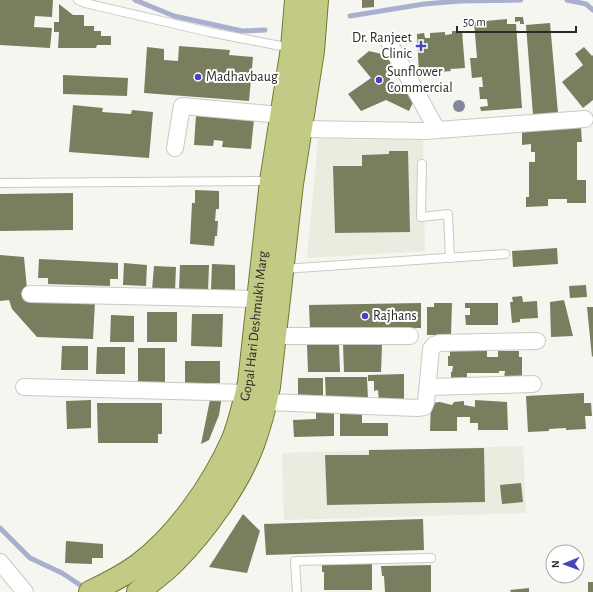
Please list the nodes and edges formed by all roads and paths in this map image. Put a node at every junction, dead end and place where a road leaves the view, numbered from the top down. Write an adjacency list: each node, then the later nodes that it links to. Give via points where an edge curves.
1 (78, 0): 5 (lane, via 209,32)
2 (296, 0): 5 (main road, Gopal Hari Deshmukh Marg)
3 (317, 0): 8 (main road, Gopal Hari Deshmukh Marg, via 313,51)
4 (389, 42): 9 (street)
5 (292, 48): 6 (main road, Gopal Hari Deshmukh Marg)
6 (281, 115): 10 (street, via 182,106); 12 (main road, Gopal Hari Deshmukh Marg)
7 (585, 119): 9 (street)
8 (300, 129): 9 (street); 12 (main road, Gopal Hari Deshmukh Marg)
9 (437, 130)
10 (175, 148)
11 (422, 164): 15 (lane, via 421,216 448,214)
12 (281, 182): 13 (lane); 16 (main road, Gopal Hari Deshmukh Marg); 18 (main road, Gopal Hari Deshmukh Marg)
13 (0, 183)
14 (505, 254): 15 (lane)
15 (450, 258): 16 (lane)
16 (282, 269): 19 (main road, Gopal Hari Deshmukh Marg)
17 (30, 294): 18 (street)
18 (258, 299): 25 (main road, Gopal Hari Deshmukh Marg)
19 (275, 336): 20 (street); 26 (main road, Gopal Hari Deshmukh Marg)
20 (410, 336)
21 (537, 341): 24 (street, via 440,343 431,349)
22 (534, 384): 24 (street)
23 (24, 387): 25 (street)
24 (428, 387): 26 (street, via 424,406 417,408)
25 (246, 393): 31 (main road, Gopal Hari Deshmukh Marg, via 233,438 207,486 188,514 160,546 139,564)
26 (266, 402): 29 (main road, Gopal Hari Deshmukh Marg, via 253,446 205,528 175,562)
27 (431, 558): 32 (lane, via 295,561)
28 (0, 562): 30 (street)
29 (143, 590)
30 (25, 592)
31 (90, 592)
32 (297, 592)

